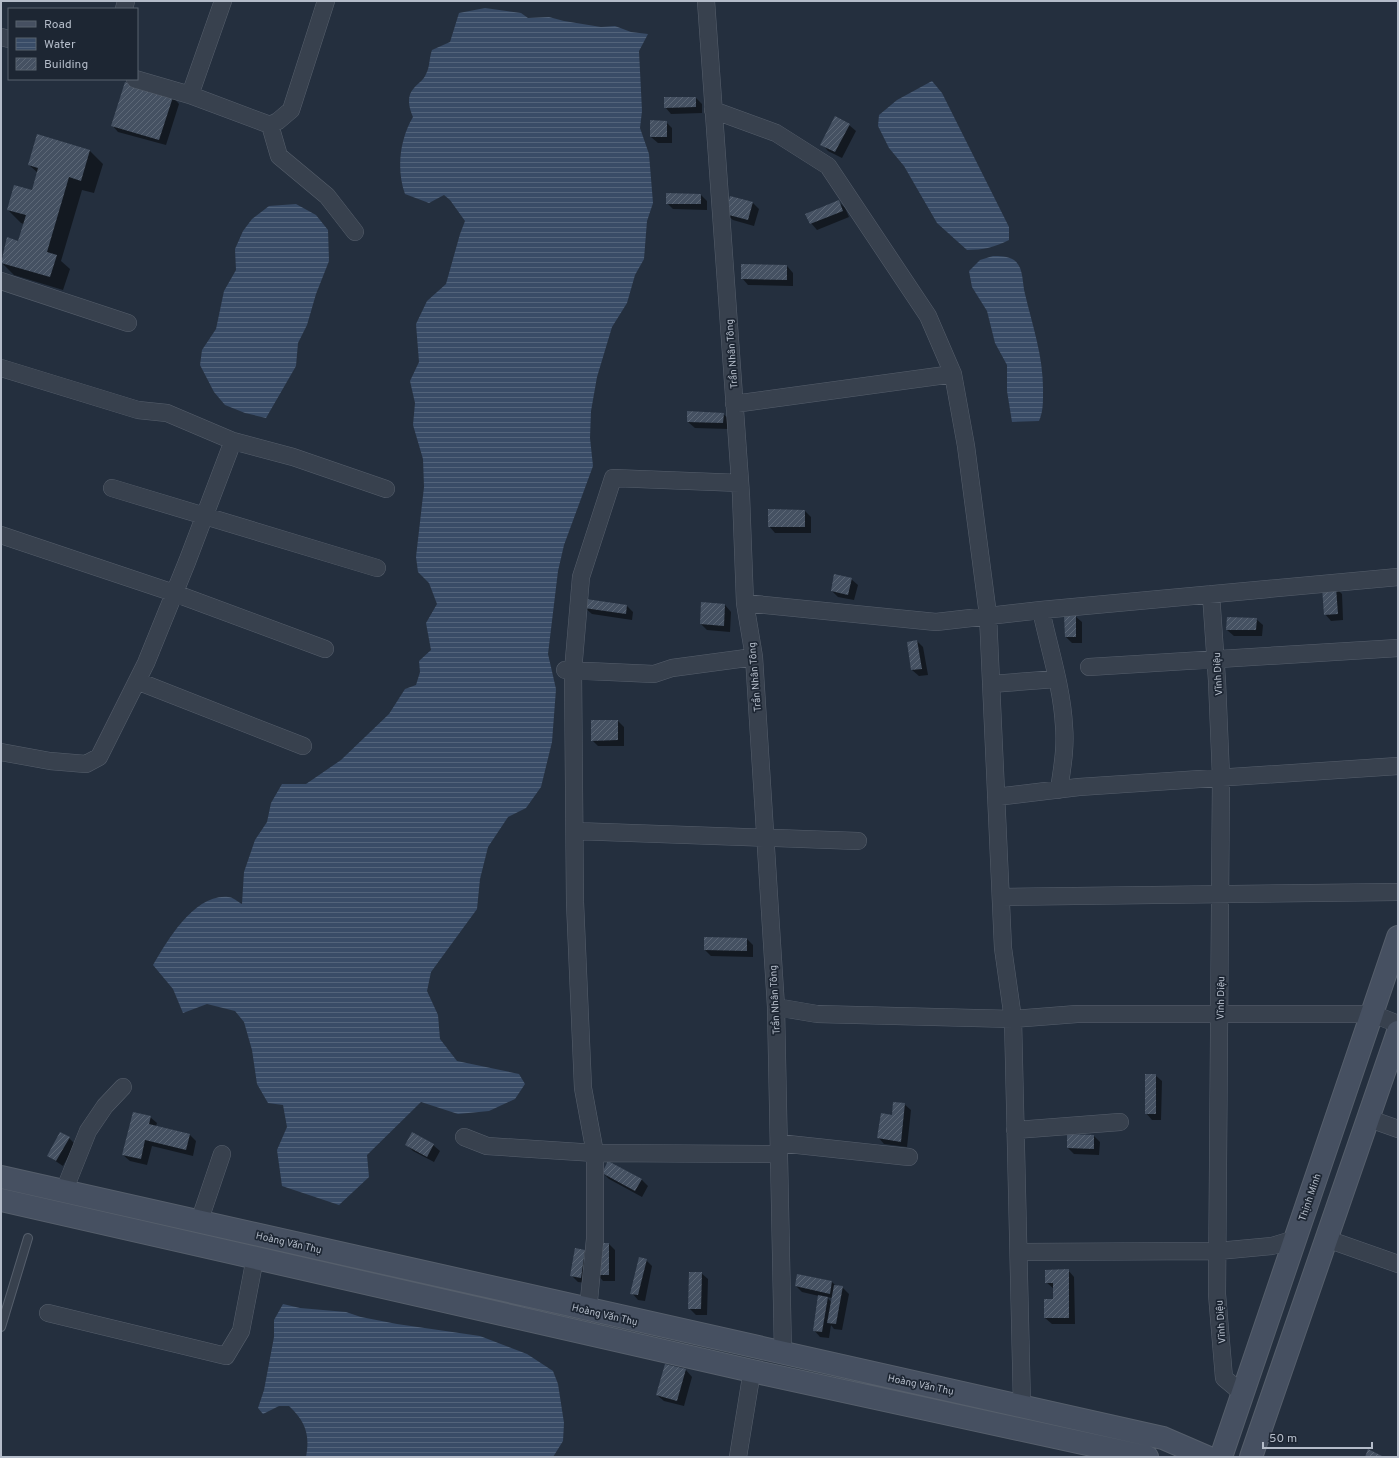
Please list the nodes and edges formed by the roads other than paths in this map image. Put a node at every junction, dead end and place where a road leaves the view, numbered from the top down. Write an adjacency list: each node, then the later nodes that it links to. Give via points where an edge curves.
1 (223, 1): 5 (street)
2 (326, 1): 7 (street, via 291,110)
3 (706, 1): 6 (street, Trần Nhân Tông)
4 (138, 80): 5 (street)
5 (190, 95): 7 (street)
6 (713, 110): 12 (street, via 776,133 828,166 928,316); 13 (street, Trần Nhân Tông)
7 (270, 125): 8 (street, via 279,156 327,196)
8 (355, 232)
9 (1, 281): 10 (street)
10 (128, 323)
11 (1, 368): 14 (street, via 138,410 167,413)
12 (953, 374): 13 (street); 26 (street, via 966,446)
13 (734, 404): 15 (street, Trần Nhân Tông)
14 (233, 441): 17 (street, via 293,457); 18 (street)
15 (740, 483): 24 (street, Trần Nhân Tông); 32 (street, via 613,478 581,577)
16 (112, 488): 18 (street)
17 (386, 489)
18 (205, 516): 20 (street); 22 (street)
19 (1, 535): 22 (street)
20 (377, 568)
21 (1398, 578): 23 (street)
22 (174, 594): 28 (street); 34 (street)
23 (1211, 594): 25 (street); 30 (street, Vĩnh Diệu)
24 (745, 603): 26 (street, via 936,622); 29 (street, Trần Nhân Tông)
25 (1041, 610): 26 (street); 33 (street)
26 (988, 615): 35 (street)
27 (1398, 648): 30 (street)
28 (325, 649)
29 (754, 657): 32 (street, via 672,668 654,674); 43 (street, Trần Nhân Tông)
30 (1216, 659): 31 (street); 39 (street, Vĩnh Diệu)
31 (1088, 667)
32 (569, 670): 42 (street)
33 (1056, 679): 35 (street); 40 (street, via 1064,726 1063,768)
34 (137, 681): 36 (street); 37 (street, via 99,757 86,764 50,761)
35 (991, 684): 41 (street)
36 (303, 746)
37 (1, 752)
38 (1398, 766): 39 (street)
39 (1221, 776): 40 (street); 46 (street, Vĩnh Diệu)
40 (1059, 790): 41 (street)
41 (996, 797): 47 (street)
42 (575, 831): 43 (street); 62 (street, via 575,902 584,1088)
43 (765, 839): 44 (street); 49 (street, Trần Nhân Tông)
44 (858, 840)
45 (1398, 892): 46 (street)
46 (1222, 895): 47 (street); 50 (street, Vĩnh Diệu)
47 (1001, 897): 52 (street, via 1003,948)
48 (1398, 938): 51 (main road, Thịnh Minh)
49 (776, 1007): 52 (street, via 817,1014); 61 (street, Trần Nhân Tông)
50 (1220, 1014): 51 (street); 52 (street, via 1077,1014); 72 (street, Vĩnh Diệu)
51 (1372, 1014): 53 (street); 70 (main road, Thịnh Minh)
52 (1013, 1019): 59 (street)
53 (1398, 1024)
54 (1398, 1032): 56 (main road)
55 (123, 1087): 66 (street, via 105,1106 88,1131)
56 (1367, 1118): 58 (street); 71 (main road)
57 (1120, 1122): 59 (street)
58 (1398, 1128)
59 (1015, 1130): 73 (street)
60 (464, 1137): 62 (street, via 487,1146)
61 (779, 1149): 62 (street); 64 (street); 82 (street, Trần Nhân Tông)
62 (595, 1153): 79 (street, via 595,1239)
63 (222, 1154): 68 (street)
64 (909, 1157)
65 (1, 1177): 66 (main road, Hoàng Văn Thụ)
66 (64, 1191): 68 (main road, Hoàng Văn Thụ)
67 (1, 1200): 74 (main road)
68 (199, 1222): 76 (main road, Hoàng Văn Thụ)
69 (28, 1238): 77 (lane)
70 (1295, 1239): 72 (street, via 1272,1246); 85 (main road, Thịnh Minh)
71 (1327, 1239): 75 (street); 91 (main road)
72 (1218, 1250): 73 (street); 85 (street, Vĩnh Diệu, via 1218,1294 1224,1378)
73 (1019, 1252): 86 (street)
74 (255, 1258): 78 (main road); 80 (street, via 241,1331 226,1356)
75 (1398, 1264)
76 (463, 1282): 78 (main road); 79 (main road, Hoàng Văn Thụ)
77 (5, 1302): 81 (lane)
78 (458, 1304): 83 (main road)
79 (588, 1310): 82 (main road, Hoàng Văn Thụ)
80 (48, 1313)
81 (1, 1327)
82 (789, 1355): 84 (main road); 86 (main road, Hoàng Văn Thụ)
83 (752, 1370): 84 (main road); 87 (street)
84 (791, 1378): 88 (main road)
85 (1242, 1393): 90 (main road, Thịnh Minh)
86 (1022, 1406): 89 (main road, Hoàng Văn Thụ, via 1163,1438)
87 (738, 1457)
88 (1147, 1457)
89 (1207, 1457)
90 (1221, 1457)
91 (1251, 1457)

